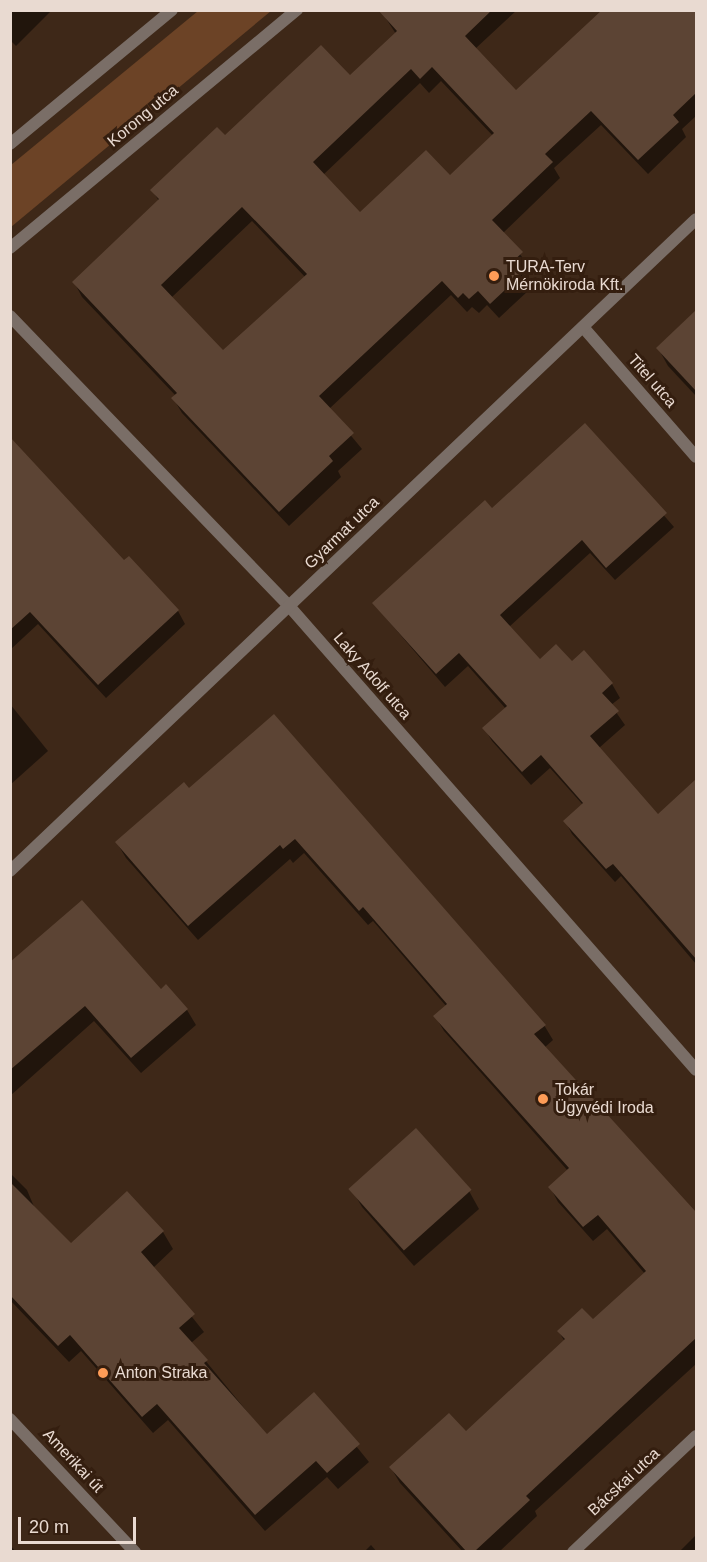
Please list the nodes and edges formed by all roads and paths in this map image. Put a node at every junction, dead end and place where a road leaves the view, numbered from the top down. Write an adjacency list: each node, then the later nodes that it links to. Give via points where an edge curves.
1 (172, 10): 3 (street)
2 (297, 10): 5 (street, Korong utca)
3 (10, 144)
4 (696, 219): 7 (street, Gyarmat utca)
5 (10, 248)
6 (10, 316): 9 (street, Laky Adolf utca)
7 (583, 327): 8 (street, Titel utca); 9 (street, Gyarmat utca)
8 (696, 456)
9 (289, 606): 10 (street, Gyarmat utca); 11 (street, Laky Adolf utca)
10 (10, 871)
11 (696, 1070)
12 (10, 1419): 14 (street, Amerikai út)
13 (696, 1436): 15 (street, Bácskai utca)
14 (135, 1551)
15 (573, 1551)

